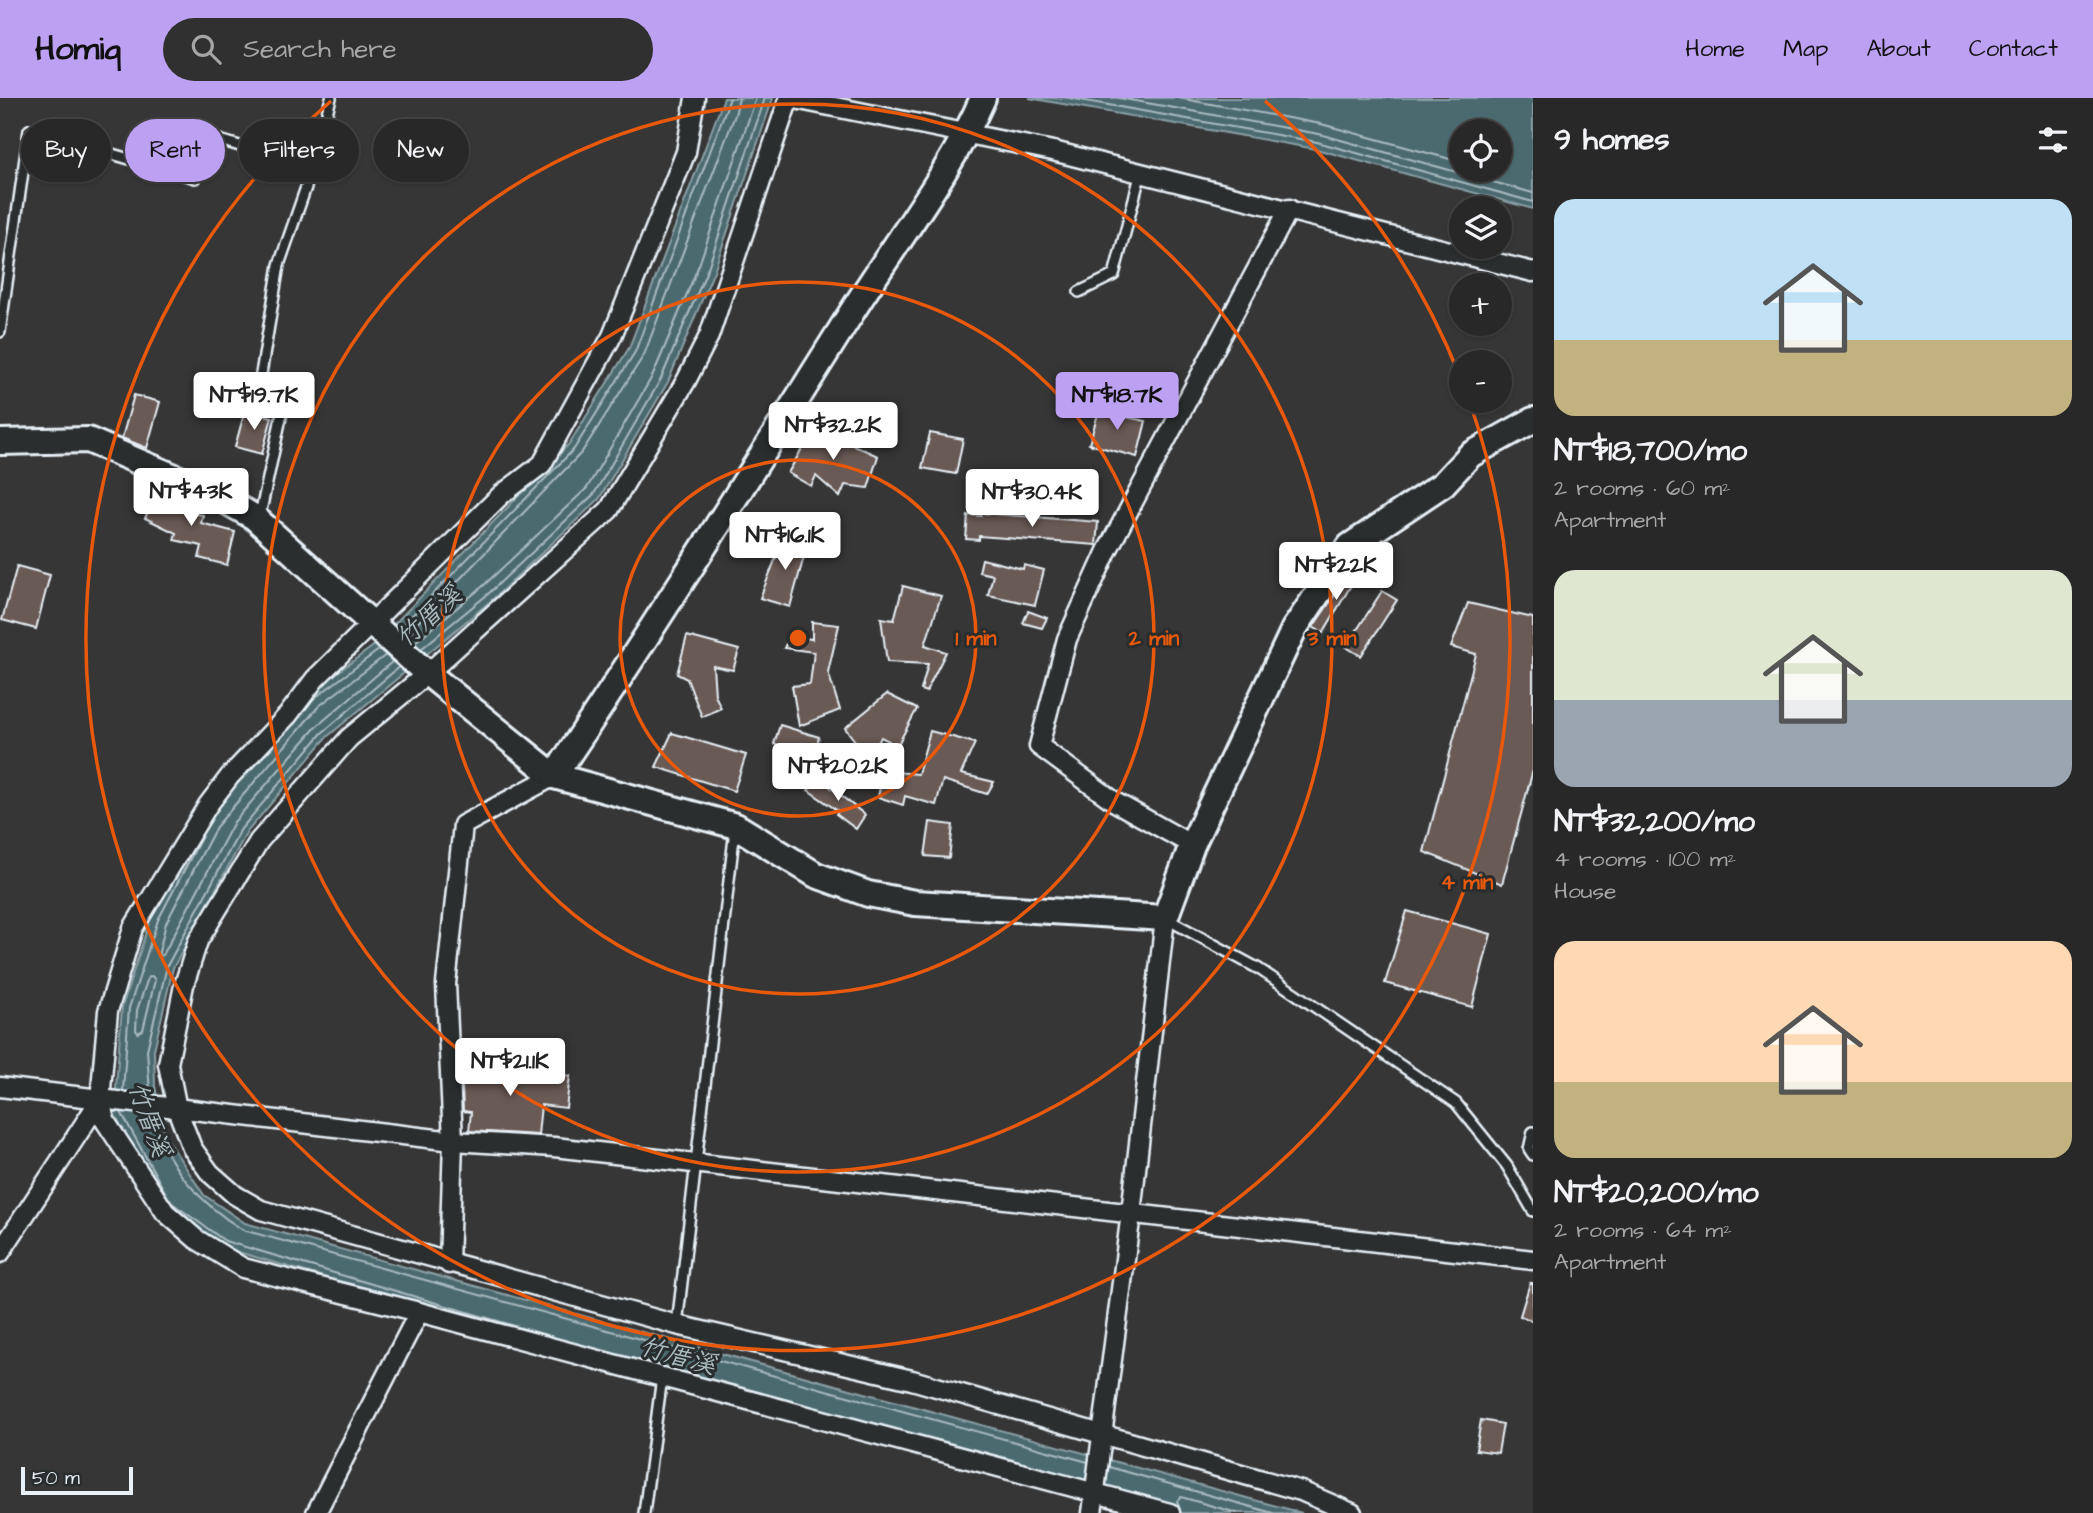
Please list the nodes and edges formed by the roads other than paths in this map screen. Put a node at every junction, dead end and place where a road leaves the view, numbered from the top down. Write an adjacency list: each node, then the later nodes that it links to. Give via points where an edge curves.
1 (331, 98): 5 (lane)
2 (695, 98): 17 (street, via 686,152 612,336 542,464 501,495)
3 (790, 98): 6 (street); 18 (street, via 709,336 609,510)
4 (984, 98): 6 (street)
5 (326, 119)
6 (967, 135): 8 (street); 19 (street, via 642,647)
7 (239, 146): 13 (lane, via 219,140 207,144 195,178 29,130)
8 (1141, 172): 10 (street); 12 (lane, via 1114,275)
9 (308, 182): 16 (lane, via 276,278 259,386 282,413 262,506)
10 (1289, 209): 11 (street); 21 (street, via 1107,551 1067,639 1039,746 1115,802)
11 (1533, 272)
12 (1079, 292)
13 (0, 332)
14 (1533, 420): 21 (street, via 1470,456 1443,484 1350,546 1294,629)
15 (0, 442): 16 (street, via 88,440 210,492)
16 (254, 517): 17 (street)
17 (373, 623): 18 (street); 24 (street, via 315,679 230,776 190,832 133,928 108,1011)
18 (424, 671): 19 (street); 25 (street, via 349,738 259,841 198,941 168,1064)
19 (554, 776): 20 (street); 27 (street, via 463,825 446,984)
20 (736, 826): 22 (street, via 816,875 868,894 915,902); 29 (lane)
21 (1192, 845): 22 (street)
22 (1165, 918): 30 (lane, via 1259,969 1456,1103 1507,1166); 31 (street)
23 (0, 1087): 24 (street)
24 (100, 1100): 25 (street); 32 (street); 35 (street, via 105,1121 164,1212 197,1239 243,1268)
25 (177, 1109): 27 (street); 34 (street, via 200,1160 222,1185 249,1205)
26 (1533, 1132): 28 (lane, via 1529,1149)
27 (453, 1140): 29 (street); 34 (street)
28 (1533, 1155)
29 (695, 1165): 31 (street); 36 (lane)
30 (1533, 1212)
31 (1131, 1213): 33 (street); 38 (street)
32 (0, 1253)
33 (1533, 1260)
34 (449, 1264): 36 (street)
35 (419, 1312): 37 (street); 40 (street)
36 (677, 1325): 38 (street, via 912,1380)
37 (662, 1377): 39 (street); 41 (lane)
38 (1101, 1433): 39 (street); 44 (street, via 1300,1491)
39 (1094, 1494): 42 (street); 43 (street)
40 (316, 1513)
41 (644, 1513)
42 (1092, 1513)
43 (1170, 1513)
44 (1352, 1513)

